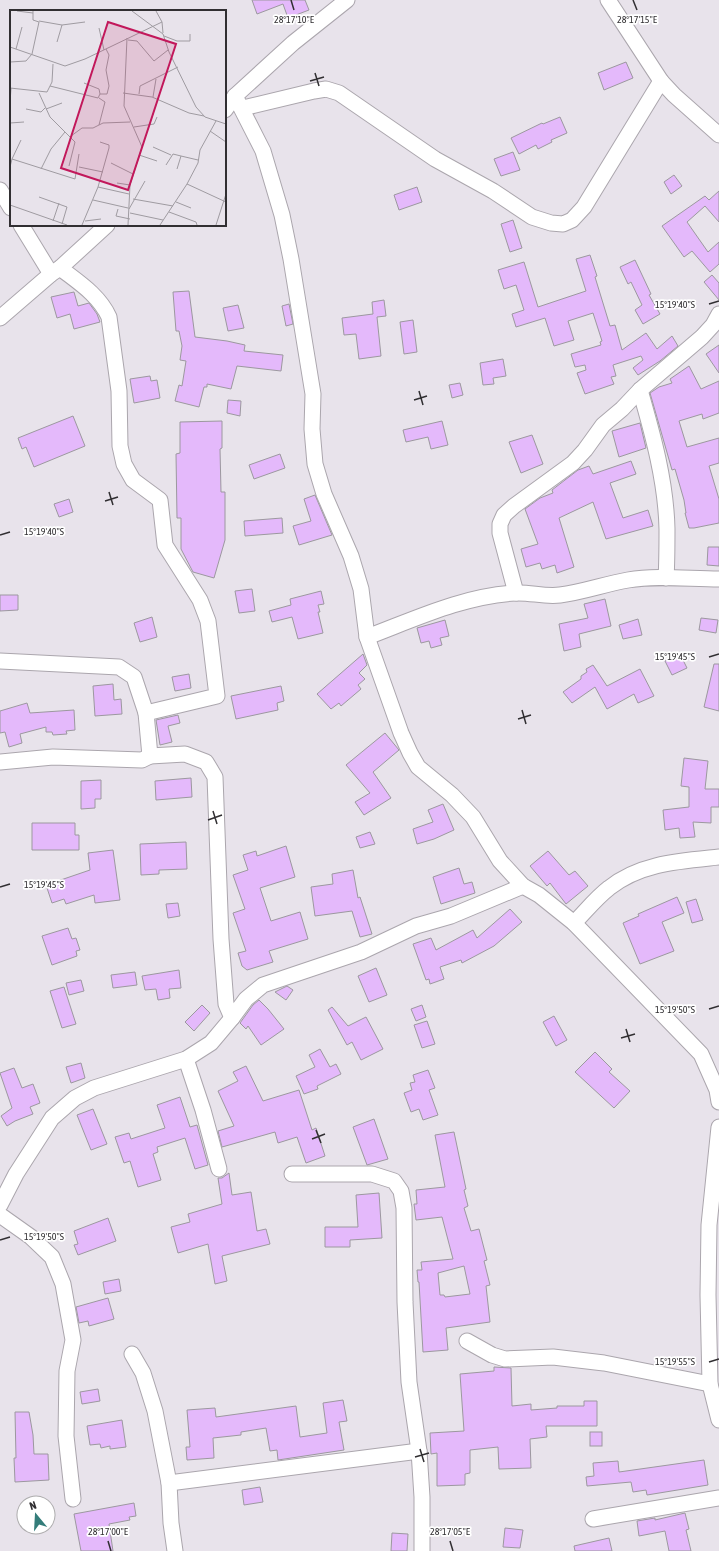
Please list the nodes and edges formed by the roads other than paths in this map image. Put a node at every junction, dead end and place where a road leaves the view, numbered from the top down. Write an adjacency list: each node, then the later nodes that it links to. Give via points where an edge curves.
1 (348, 0): 4 (street, via 293,43)
2 (608, 0): 3 (street)
3 (661, 81): 4 (street, via 584,207 572,220 563,224 532,218 493,191 435,159 339,93 326,89); 6 (street)
4 (239, 102): 5 (street); 18 (street, via 263,151 282,215 313,394 315,464 361,588)
5 (226, 109)
6 (719, 135)
7 (0, 190): 8 (street)
8 (10, 206)
9 (22, 226): 11 (street)
10 (106, 226): 11 (street)
11 (55, 271): 12 (street); 20 (street, via 98,299 107,312 119,391 120,446 124,464 133,480 160,500 165,545 200,600 208,621 217,696)
12 (0, 318)
13 (717, 325): 14 (street)
14 (640, 390): 15 (street, via 661,474 667,528); 17 (street, via 603,425 573,463 504,515 500,533)
15 (666, 578): 16 (street); 17 (street, via 629,580 561,595)
16 (719, 579)
17 (516, 593): 18 (street, via 463,602)
18 (367, 637): 24 (street, via 401,733 418,767 452,795 473,817 500,861)
19 (0, 661): 20 (street, via 119,667 134,677)
20 (146, 713): 21 (street)
21 (150, 756): 22 (street, via 142,760 53,758); 26 (street, via 185,754 206,762 214,777 221,939 226,1004)
22 (0, 762)
23 (719, 857): 25 (street, via 669,862 642,870 607,889)
24 (523, 886): 25 (street); 26 (street, via 450,916 416,926 361,952 263,985 246,999)
25 (574, 923): 28 (street, via 701,1054 717,1090)
26 (232, 1018): 27 (street, via 211,1043)
27 (186, 1059): 30 (street); 33 (street, via 94,1088 75,1098 52,1118 16,1174)
28 (719, 1102)
29 (719, 1127): 32 (street)
30 (219, 1169)
31 (292, 1174): 39 (street, via 372,1174 394,1181 401,1191 404,1208 409,1382)
32 (716, 1177): 37 (street, via 709,1225)
33 (0, 1205)
34 (0, 1214): 42 (street, via 31,1237 52,1258 63,1284 73,1340 68,1371 66,1436)
35 (467, 1341): 37 (street, via 505,1360 553,1357 604,1363)
36 (132, 1354): 40 (street, via 143,1373 151,1398)
37 (710, 1384): 38 (street)
38 (719, 1420)
39 (419, 1451): 40 (street); 45 (street)
40 (169, 1483): 44 (street, via 171,1523)
41 (719, 1498): 43 (street)
42 (72, 1499)
43 (593, 1519)
44 (176, 1551)
45 (422, 1551)

